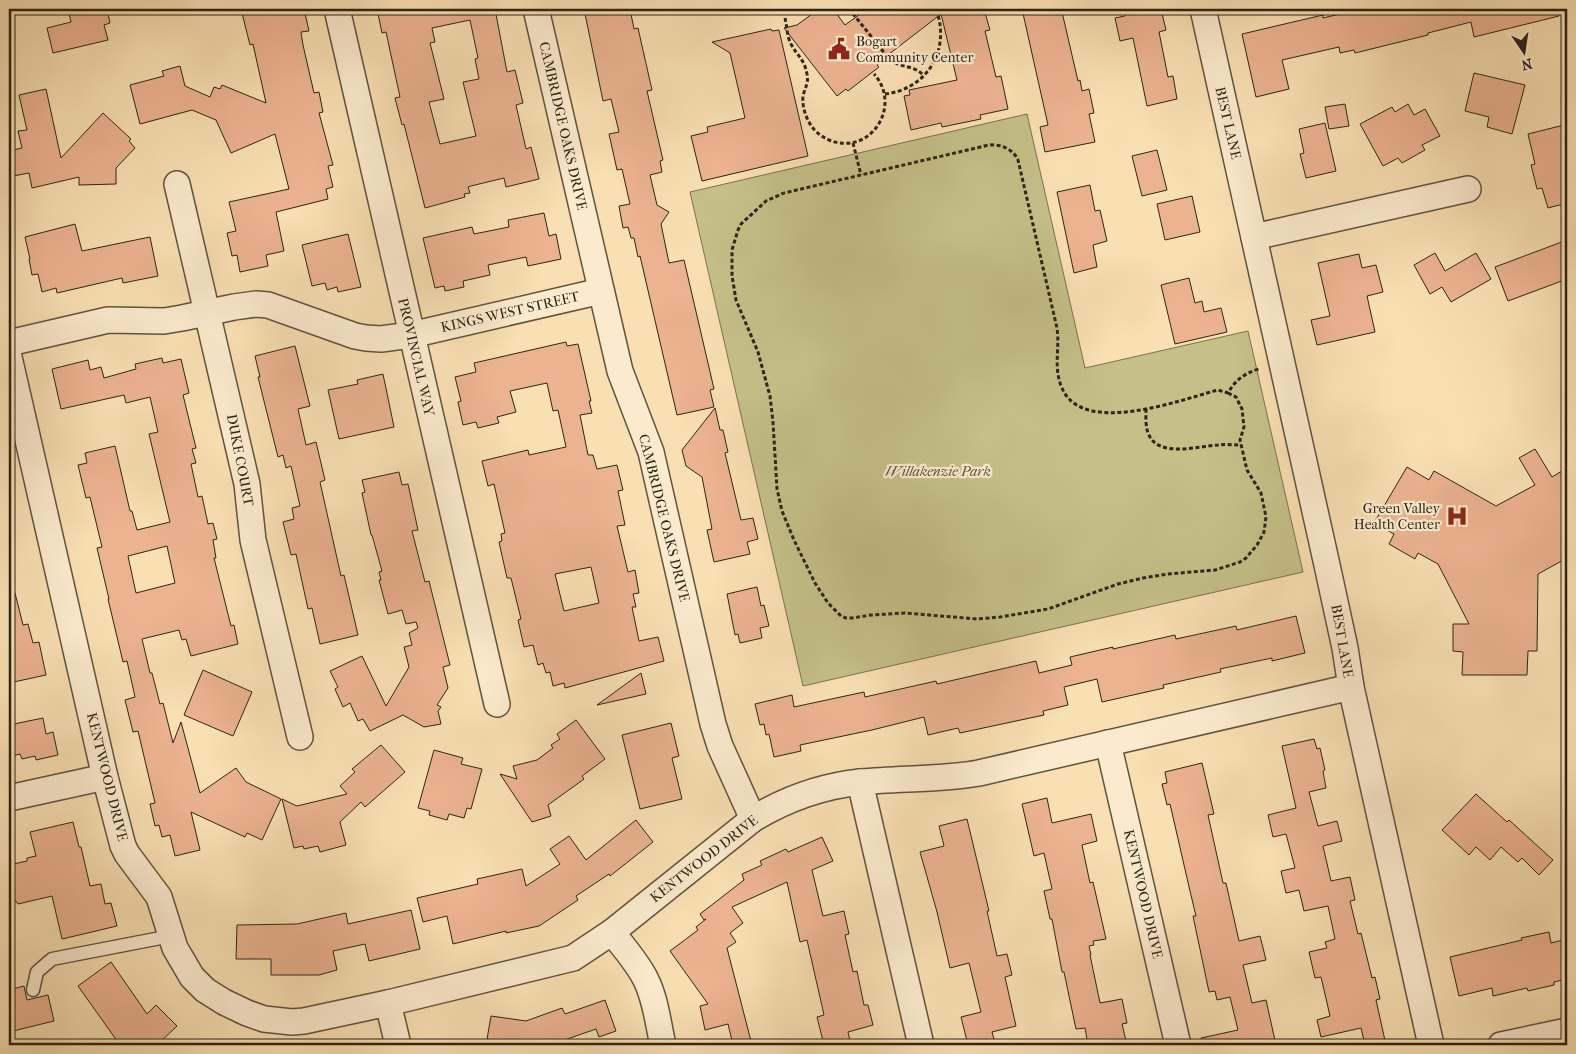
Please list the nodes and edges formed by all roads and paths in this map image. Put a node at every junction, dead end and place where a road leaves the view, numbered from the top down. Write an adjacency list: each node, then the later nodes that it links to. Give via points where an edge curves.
1 (337, 9): 17 (street, PROVINCIAL WAY)
2 (536, 9): 15 (street, CAMBRIDGE OAKS DRIVE)
3 (848, 9): 8 (path, via 893,62 918,70)
4 (936, 9): 8 (path, via 941,31 940,45)
5 (1202, 9): 14 (street, BEST LANE)
6 (785, 18): 10 (path, via 790,43 804,61 807,72 803,103 808,121 825,138 837,143)
7 (874, 74): 9 (path)
8 (924, 76): 9 (path, via 912,86)
9 (884, 94): 10 (path, via 883,114 877,126 868,136)
10 (853, 143): 11 (path)
11 (861, 175): 22 (path, via 993,145 1014,153 1057,328 1056,366 1062,389 1070,402 1086,410); 23 (path, via 784,193 766,201 741,224 731,258 734,293 760,358 770,396 779,500 803,559 822,594 841,616 852,618 905,613 976,618 1008,616 1048,609 1136,580 1214,570 1240,562 1257,545 1264,532 1266,517 1261,493 1247,470)
12 (177, 184): 16 (street, DUKE COURT)
13 (1468, 189): 14 (street)
14 (1254, 237): 24 (street, BEST LANE, via 1345,648)
15 (602, 291): 17 (street, KINGS WEST STREET); 31 (street, CAMBRIDGE OAKS DRIVE, via 620,371 651,452 717,738)
16 (207, 313): 17 (street, KINGS WEST STREET, via 256,304 355,336 381,339); 18 (street, KINGS WEST STREET, via 164,321 108,320); 26 (street, DUKE COURT, via 247,484 253,540)
17 (411, 335): 25 (street, PROVINCIAL WAY)
18 (9, 343)
19 (9, 357): 28 (street, KENTWOOD DRIVE)
20 (1259, 369): 21 (path, via 1246,374)
21 (1228, 392): 22 (path, via 1218,390); 23 (path, via 1236,397 1242,409)
22 (1146, 409): 23 (path, via 1148,434 1159,446 1173,449)
23 (1241, 445)
24 (1350, 687): 27 (street, KENTWOOD DRIVE); 41 (street, BEST LANE)
25 (497, 704)
26 (300, 737)
27 (1108, 743): 29 (street, KENTWOOD DRIVE, via 962,776); 40 (street, KENTWOOD DRIVE)
28 (105, 776): 30 (street); 33 (street, KENTWOOD DRIVE, via 123,846 159,897)
29 (860, 782): 31 (street, KENTWOOD DRIVE, via 810,791); 39 (street)
30 (9, 798)
31 (753, 819): 32 (street, KENTWOOD DRIVE)
32 (612, 932): 35 (street, KENTWOOD DRIVE, via 566,961); 38 (street, via 646,979)
33 (170, 936): 34 (lane, via 52,959 38,972); 35 (street, KENTWOOD DRIVE, via 182,962 205,990 264,1019 304,1021)
34 (33, 990)
35 (388, 1003): 37 (street)
36 (1567, 1031): 42 (street)
37 (398, 1045)
38 (663, 1045)
39 (920, 1045)
40 (1178, 1045)
41 (1431, 1045)
42 (1501, 1045)

